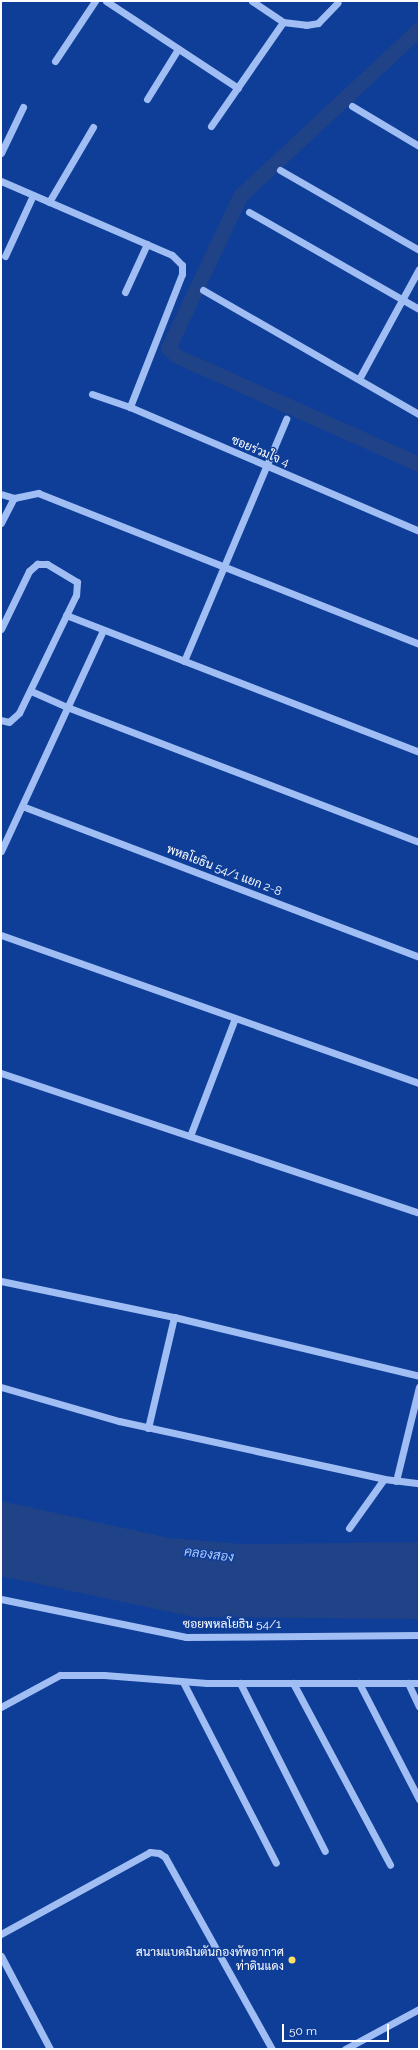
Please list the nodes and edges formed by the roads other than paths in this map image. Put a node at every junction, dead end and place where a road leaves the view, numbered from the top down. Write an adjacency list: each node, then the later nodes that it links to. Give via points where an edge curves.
1 (95, 1): 7 (street)
2 (106, 1): 6 (street)
3 (252, 1): 5 (street)
4 (337, 3): 5 (street, via 318,23 306,25)
5 (284, 22): 8 (street)
6 (178, 49): 8 (street); 9 (street)
7 (55, 61)
8 (238, 88): 12 (street)
9 (147, 99)
10 (352, 106): 14 (street)
11 (23, 107): 15 (street)
12 (211, 126)
13 (93, 127): 19 (street)
14 (419, 146)
15 (1, 153)
16 (280, 170): 22 (street)
17 (1, 181): 18 (street)
18 (33, 195): 19 (street); 23 (street)
19 (48, 202): 21 (street)
20 (249, 212): 27 (street)
21 (147, 244): 26 (street); 31 (street, via 172,255 182,265 182,274)
22 (419, 250)
23 (5, 256)
24 (419, 268): 27 (street)
25 (203, 290): 29 (street)
26 (125, 292)
27 (401, 299): 28 (street); 29 (street)
28 (419, 309)
29 (359, 379): 32 (street)
30 (92, 394): 31 (street, ซอยร่วมใจ 4)
31 (130, 407): 34 (street, ซอยร่วมใจ 4)
32 (419, 414)
33 (286, 419): 34 (street)
34 (266, 466): 38 (street, ซอยร่วมใจ 4); 39 (street)
35 (1, 494): 36 (street)
36 (14, 498): 37 (street); 39 (street, via 38,493)
37 (1, 524)
38 (419, 531)
39 (224, 567): 43 (street); 44 (street)
40 (66, 615): 41 (street, via 77,591 77,582 47,564 36,564); 42 (street); 45 (street)
41 (1, 629)
42 (103, 630): 44 (street); 46 (street)
43 (419, 644)
44 (184, 661): 48 (street)
45 (31, 691): 46 (street); 47 (street, via 14,719 9,722)
46 (67, 707): 49 (street); 50 (street)
47 (1, 720)
48 (419, 752)
49 (22, 806): 51 (street); 53 (street, พหลโยธิน 54/1 แยก 2-8)
50 (419, 842)
51 (1, 851)
52 (1, 935): 54 (street)
53 (419, 957)
54 (235, 1018): 56 (street); 57 (street)
55 (1, 1072): 57 (street)
56 (419, 1084)
57 (190, 1136): 58 (street)
58 (419, 1212)
59 (1, 1281): 60 (street)
60 (174, 1317): 61 (street); 64 (street)
61 (419, 1376)
62 (1, 1387): 64 (street)
63 (419, 1387): 66 (street)
64 (148, 1428): 65 (street)
65 (384, 1479): 66 (street); 68 (street)
66 (396, 1481): 67 (street)
67 (419, 1483)
68 (349, 1528)
69 (1, 1599): 70 (street, ซอยพหลโยธิน 54/1, via 186,1637)
70 (419, 1635)
71 (183, 1682): 72 (street); 77 (street, via 104,1675 60,1676); 81 (street)
72 (240, 1683): 73 (street); 80 (street)
73 (294, 1683): 74 (street); 82 (street)
74 (359, 1683): 75 (street); 79 (street)
75 (408, 1683): 76 (street); 78 (street)
76 (419, 1683)
77 (1, 1707)
78 (419, 1707)
79 (419, 1799)
80 (325, 1851)
81 (276, 1863)
82 (390, 1865)
83 (1, 1934): 87 (street, via 150,1852 158,1853 165,1857)
84 (1, 1956): 86 (street)
85 (419, 2009): 88 (street)
86 (50, 2049)
87 (272, 2049)
88 (345, 2049)

